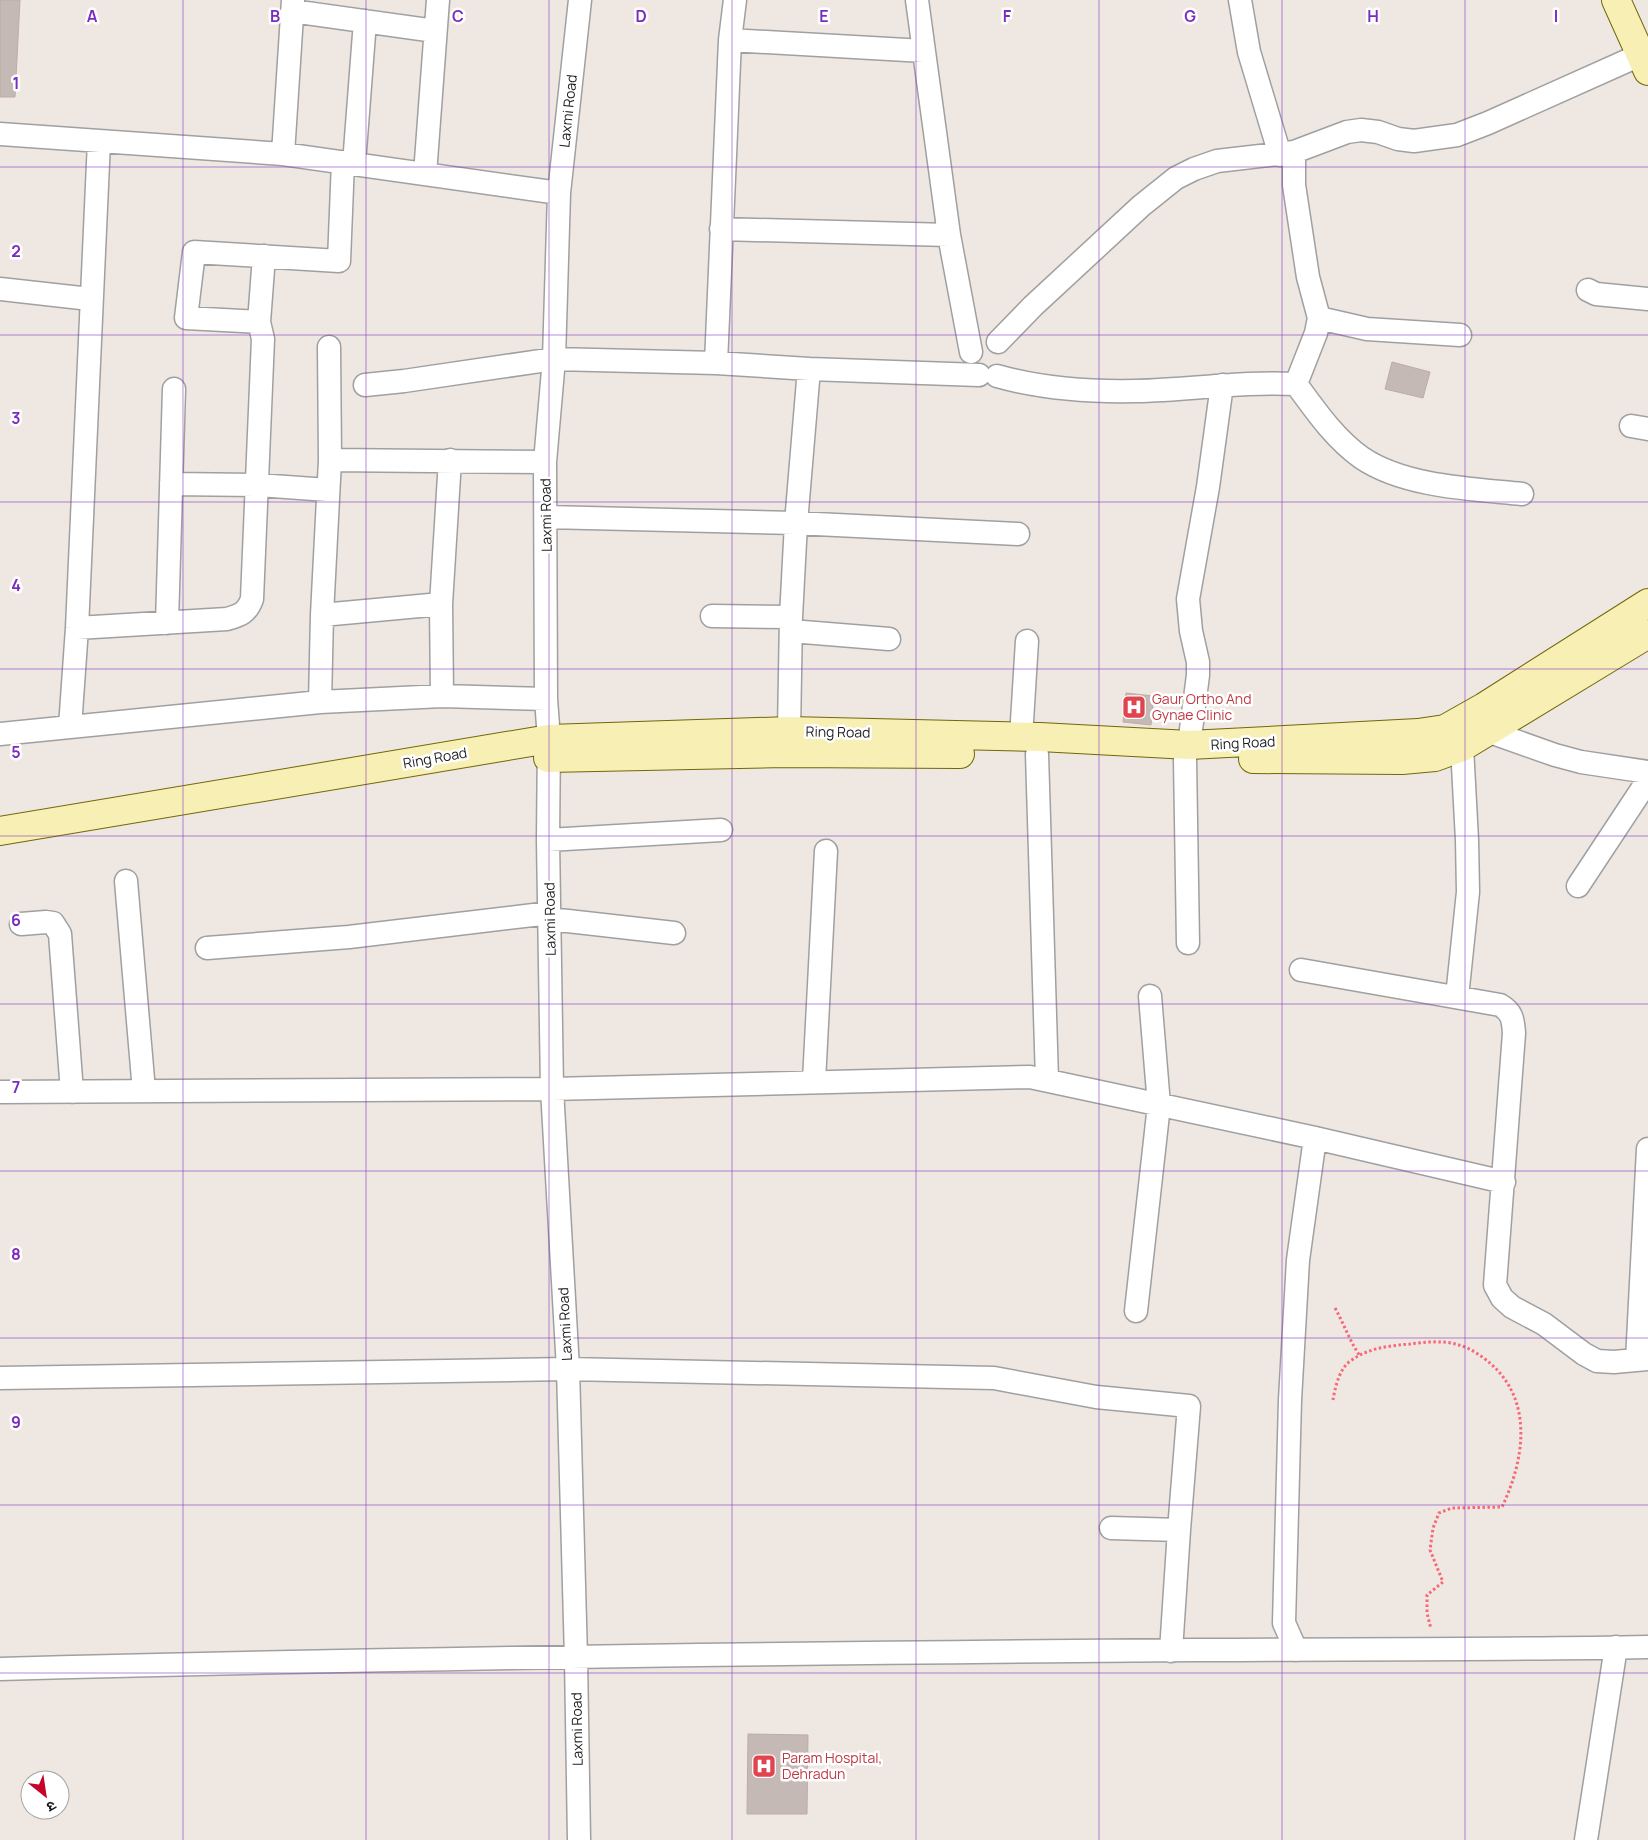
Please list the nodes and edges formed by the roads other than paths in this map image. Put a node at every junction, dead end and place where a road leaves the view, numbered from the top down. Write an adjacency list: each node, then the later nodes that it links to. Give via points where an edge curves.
1 (438, 0): 9 (street)
2 (580, 0): 19 (street, Laxmi Road)
3 (735, 0): 10 (street)
4 (917, 0): 11 (street)
5 (1240, 0): 15 (street, via 1249,52)
6 (1616, 0): 12 (street)
7 (292, 5): 8 (street); 16 (street)
8 (365, 21): 9 (street); 17 (street)
9 (435, 31): 18 (street)
10 (730, 40): 11 (street); 20 (street)
11 (924, 51): 21 (street)
12 (1644, 63): 15 (street, via 1457,134 1414,141 1361,130)
13 (0, 134): 14 (street)
14 (99, 141): 16 (street); 25 (street)
15 (1287, 153): 27 (street, via 1308,278); 30 (street, via 1217,160 1176,178 1141,206)
16 (283, 154): 17 (street)
17 (349, 163): 18 (street); 22 (street, via 339,261)
18 (425, 174): 19 (street)
19 (559, 193): 33 (street, Laxmi Road)
20 (721, 228): 21 (street); 34 (street)
21 (949, 235): 32 (street)
22 (264, 256): 28 (street); 28 (street, via 194,252 186,318)
23 (0, 289): 25 (street)
24 (1588, 290): 26 (street, via 1596,294)
25 (90, 299): 57 (street)
26 (1648, 299)
27 (1319, 318): 29 (street, via 1367,329); 37 (street)
28 (259, 322): 45 (street, via 263,339)
29 (1460, 335)
30 (998, 342): 32 (street, via 986,340 974,346); 36 (street, via 1006,352 1007,363 1001,373)
31 (329, 347): 41 (street)
32 (971, 352): 36 (street, via 972,367)
33 (554, 359): 34 (street); 38 (street); 43 (street, Laxmi Road)
34 (716, 363): 35 (street)
35 (809, 369): 36 (street); 49 (street)
36 (988, 376): 39 (street, via 1076,390 1138,391)
37 (1296, 384): 39 (street, via 1268,382); 47 (street, via 1338,437 1363,458 1423,482)
38 (365, 385)
39 (1222, 386): 71 (street, via 1188,599 1198,675)
40 (174, 389): 44 (street)
41 (330, 460): 42 (street); 46 (street)
42 (450, 460): 43 (street); 52 (street)
43 (545, 462): 48 (street, Laxmi Road)
44 (171, 484): 45 (street); 55 (street)
45 (258, 485): 46 (street); 55 (street, via 249,609 227,619)
46 (328, 490): 53 (street)
47 (1522, 494)
48 (546, 517): 49 (street); 62 (street, Laxmi Road)
49 (796, 523): 50 (street); 56 (street)
50 (1018, 534)
51 (1648, 603): 71 (street, Ring Road, via 1445,729)
52 (442, 604): 53 (street); 61 (street)
53 (322, 615): 63 (street)
54 (712, 616): 56 (street)
55 (167, 623): 57 (street)
56 (791, 624): 59 (street); 65 (street)
57 (76, 628): 64 (street)
58 (1648, 634): 66 (street, Ring Road)
59 (889, 639)
60 (1027, 641): 68 (street)
61 (442, 696): 62 (street); 63 (street)
62 (546, 699): 70 (street, Laxmi Road)
63 (320, 702): 64 (street)
64 (70, 727): 67 (street)
65 (789, 731): 68 (street, Ring Road); 70 (street, Ring Road)
66 (1487, 731): 69 (street, Ring Road); 72 (street, via 1581,762)
67 (0, 734)
68 (1029, 745): 70 (street, Ring Road, via 784,753); 71 (street, Ring Road); 89 (street)
69 (1462, 747): 71 (street, Ring Road, via 1435,757 1402,760); 88 (street, via 1468,892)
70 (549, 748): 75 (street, Ring Road); 76 (street, Laxmi Road); 77 (street, Ring Road)
71 (1187, 752): 84 (street)
72 (1648, 772)
73 (1648, 780): 80 (street)
74 (721, 830): 76 (street)
75 (0, 831)
76 (548, 840): 81 (street, Laxmi Road)
77 (0, 850)
78 (826, 852): 90 (street)
79 (126, 881): 94 (street)
80 (1578, 886)
81 (550, 916): 83 (street); 85 (street); 91 (street, Laxmi Road)
82 (22, 924): 93 (street, via 53,923 60,934)
83 (674, 933)
84 (1188, 943)
85 (207, 948)
86 (1301, 970): 88 (street)
87 (1150, 996): 95 (street)
88 (1457, 997): 98 (street, via 1500,1005 1513,1019)
89 (1047, 1080): 90 (street, via 1030,1077); 95 (street)
90 (814, 1081): 91 (street)
91 (552, 1089): 94 (street); 101 (street, Laxmi Road)
92 (0, 1092): 93 (street)
93 (72, 1092): 94 (street)
94 (144, 1092)
95 (1159, 1105): 96 (street); 99 (street)
96 (1315, 1138): 98 (street); 108 (street, via 1298,1260 1290,1400 1284,1623)
97 (1648, 1149): 100 (street)
98 (1504, 1182): 100 (street, via 1496,1285 1502,1298 1597,1361)
99 (1136, 1311)
100 (1643, 1359)
101 (568, 1369): 102 (street); 104 (street, via 994,1378 1096,1397 1189,1406); 109 (street, Laxmi Road)
102 (0, 1378)
103 (1112, 1528): 104 (street)
104 (1179, 1530): 107 (street)
105 (1648, 1647): 106 (street)
106 (1616, 1648): 108 (street); 112 (street)
107 (1171, 1650): 108 (street); 109 (street)
108 (1296, 1650)
109 (576, 1658): 110 (street); 111 (street, Laxmi Road)
110 (0, 1669)
111 (579, 1840)
112 (1586, 1840)

